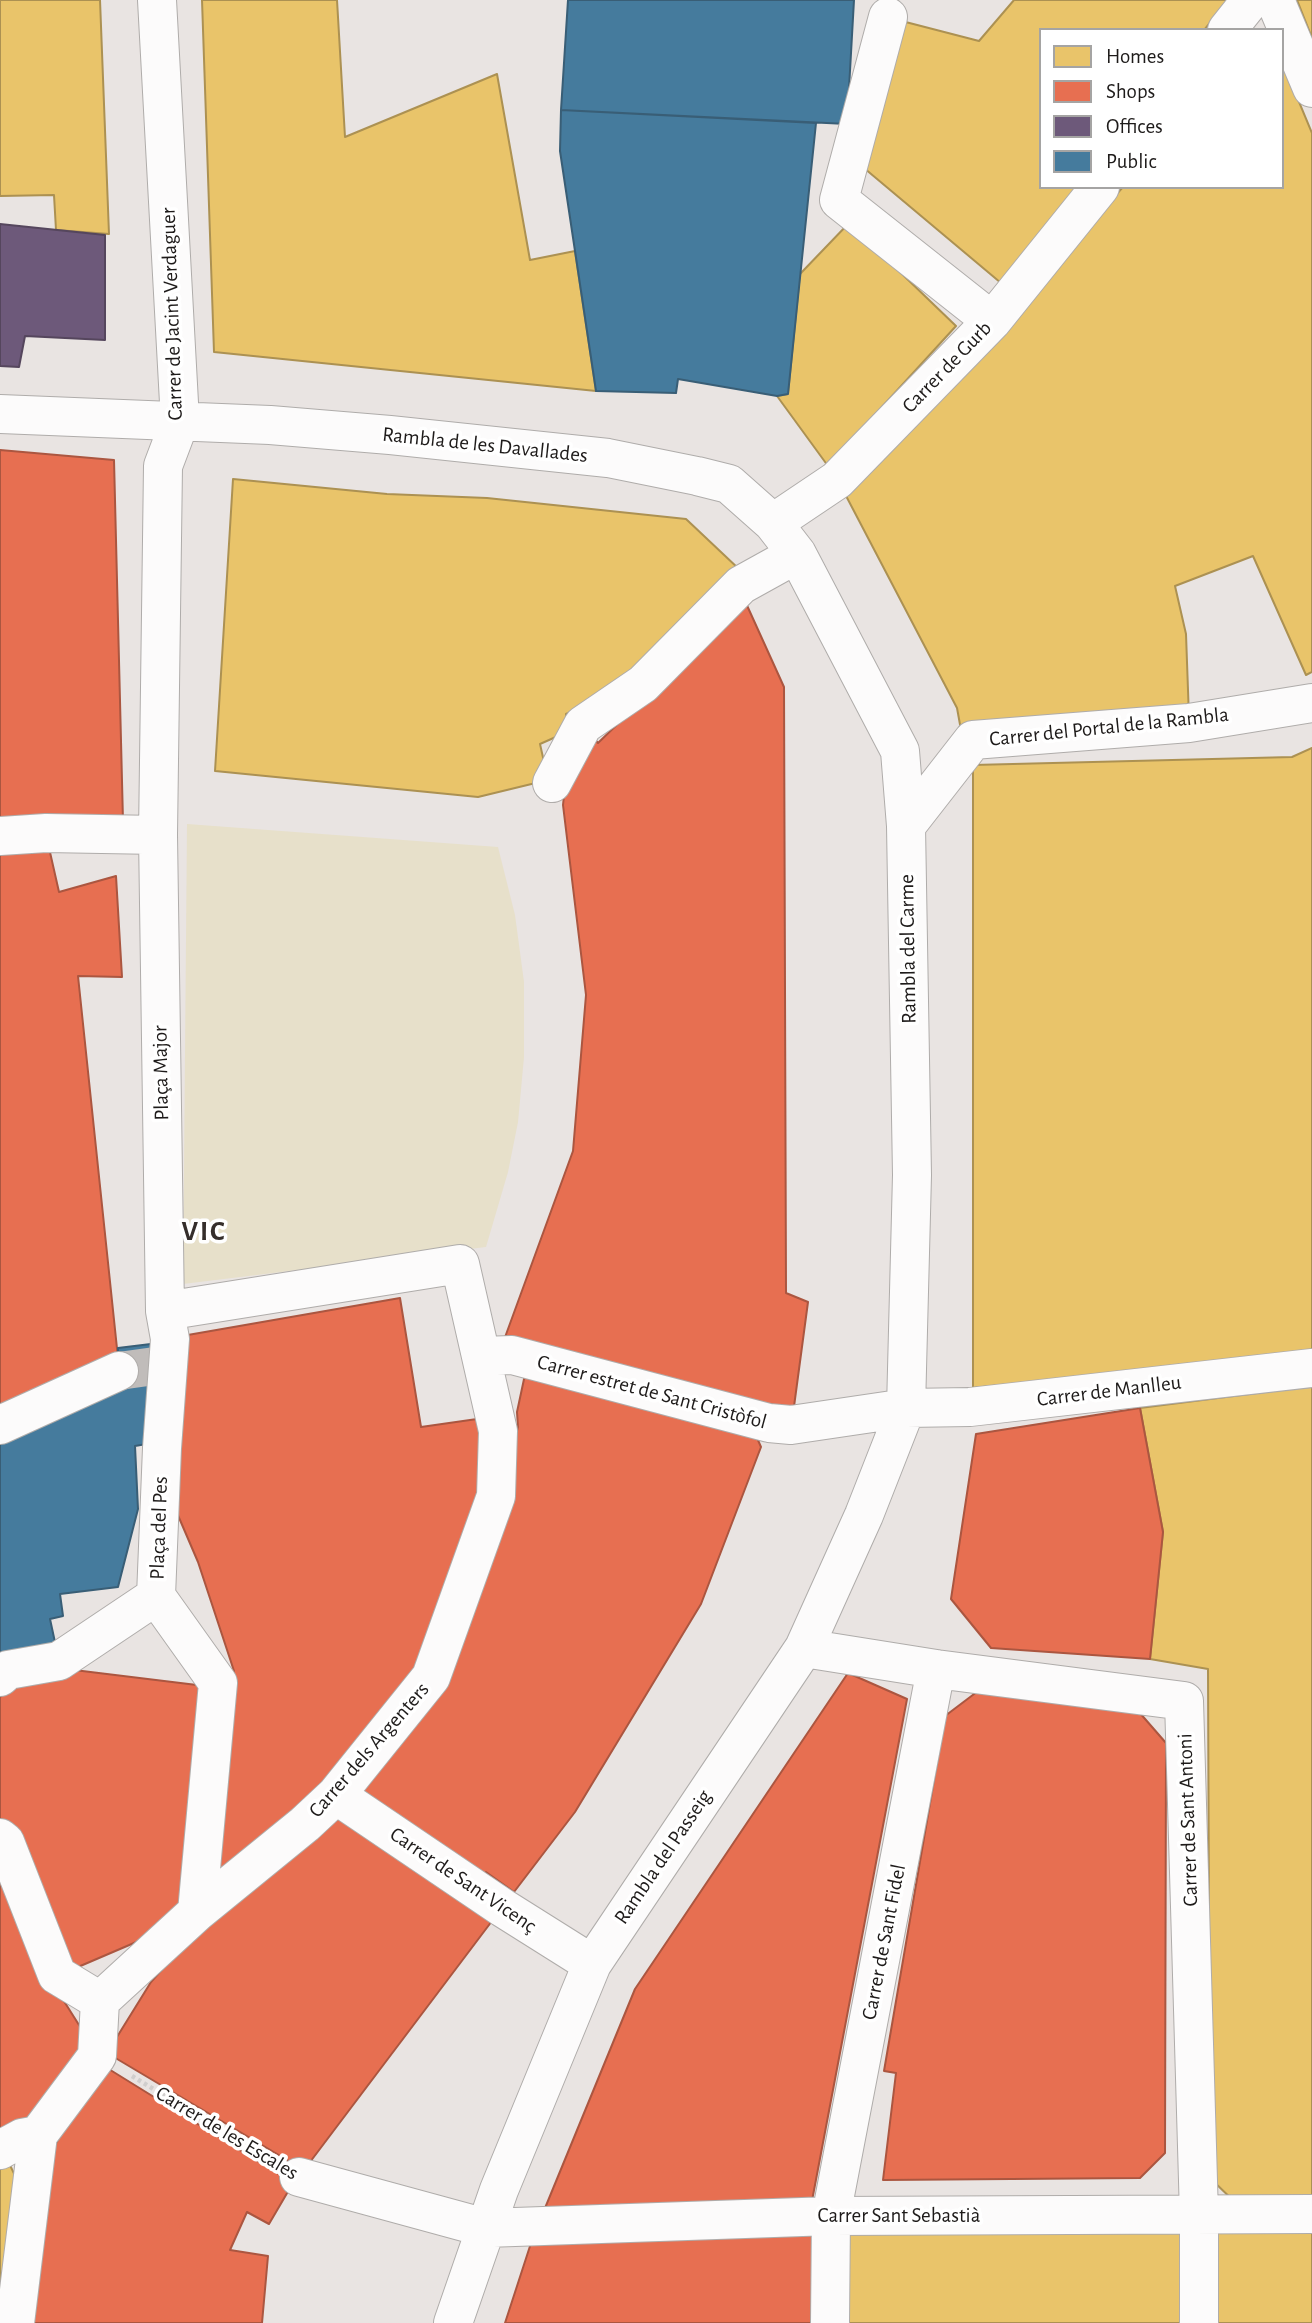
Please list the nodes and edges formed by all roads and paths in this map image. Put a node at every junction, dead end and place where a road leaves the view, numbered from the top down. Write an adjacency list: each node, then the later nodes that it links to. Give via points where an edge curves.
1 (157, 0): 10 (street, Carrer de Jacint Verdaguer)
2 (1251, 0): 5 (street)
3 (1275, 0): 6 (street)
4 (888, 17): 8 (street, via 839,200)
5 (1229, 28)
6 (1312, 88)
7 (1098, 189): 8 (street, Carrer de Gurb)
8 (992, 321): 11 (street, Carrer de Gurb, via 837,480)
9 (0, 414): 10 (street, Rambla de les Davallades)
10 (180, 421): 11 (street, Rambla de les Davallades, via 363,433 608,458 729,484); 16 (street, Carrer de Jacint Verdaguer, via 163,466)
11 (773, 523): 12 (street, Rambla del Carme)
12 (797, 554): 14 (street, via 741,584 643,684 583,725); 15 (street, Rambla del Carme, via 900,751)
13 (1312, 703): 15 (street, Carrer del Portal de la Rambla, via 1189,723 973,740)
14 (552, 783)
15 (906, 826): 23 (street, Rambla del Carme, via 912,1175)
16 (158, 835): 17 (street); 18 (street, Plaça Major)
17 (0, 836)
18 (165, 1311): 19 (street, via 460,1265); 20 (street, Plaça Major)
19 (479, 1345): 23 (street, Carrer estret de Sant Cristòfol, via 769,1423 791,1425); 29 (street, Carrer dels Argenters, via 498,1431 496,1496 431,1677)
20 (169, 1364): 25 (street, Plaça del Pes)
21 (1312, 1368): 23 (street, Carrer de Manlleu, via 970,1407)
22 (120, 1371): 24 (street)
23 (906, 1408): 26 (street, Rambla del Passeig)
24 (0, 1425)
25 (156, 1596): 28 (street, Plaça del Pes, via 59,1661 8,1670); 31 (street, via 218,1683)
26 (804, 1648): 27 (street, Carrer de Sant Antoni); 32 (street, Rambla del Passeig)
27 (936, 1669): 39 (street, Carrer de Sant Antoni, via 1184,1701); 40 (street, Carrer de Sant Fidel)
28 (0, 1676)
29 (336, 1795): 31 (street, Carrer dels Argenters); 32 (street, Carrer de Sant Vicenç)
30 (0, 1838): 33 (street, via 57,1975)
31 (197, 1912): 33 (street, Carrer dels Argenters)
32 (592, 1964): 41 (street, Rambla del Passeig)
33 (100, 2001): 34 (street)
34 (97, 2056): 35 (street); 37 (path, Carrer de les Escales)
35 (38, 2135): 36 (street); 42 (street)
36 (0, 2150)
37 (299, 2177): 41 (street, Carrer de les Escales)
38 (1312, 2214): 39 (street, Carrer Sant Sebastià)
39 (1199, 2215): 40 (street, Carrer Sant Sebastià); 45 (street, Carrer de Sant Antoni)
40 (831, 2216): 41 (street, Carrer Sant Sebastià); 44 (street, Carrer de Sant Fidel)
41 (486, 2228): 43 (street, Rambla del Passeig)
42 (15, 2323)
43 (453, 2323)
44 (830, 2323)
45 (1199, 2323)

